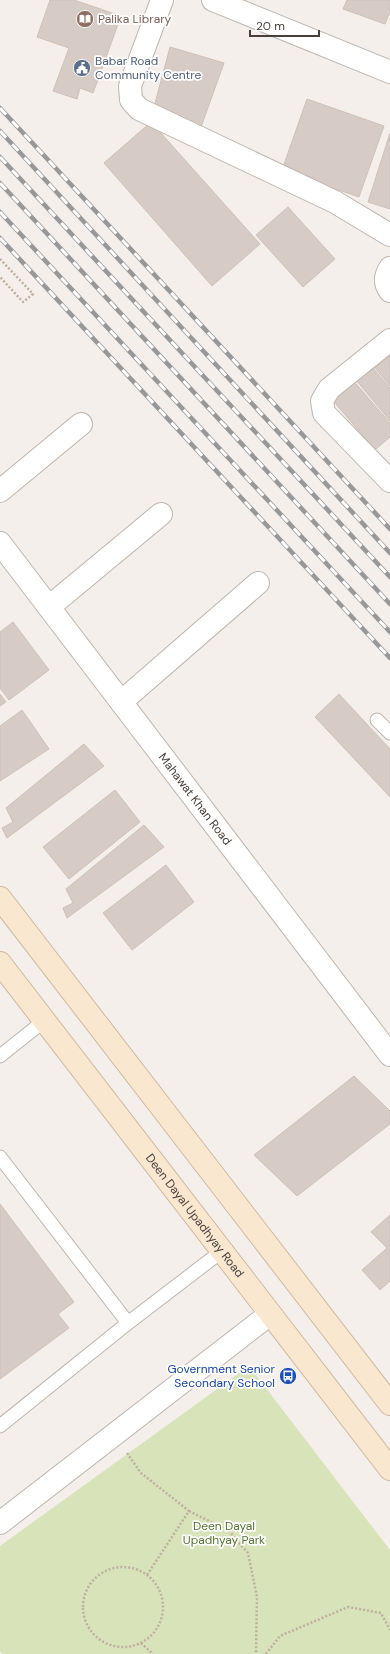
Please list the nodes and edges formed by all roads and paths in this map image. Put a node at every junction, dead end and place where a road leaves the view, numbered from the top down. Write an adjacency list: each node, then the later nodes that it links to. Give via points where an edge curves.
1 (162, 0): 4 (street, via 130,86 131,100 139,109 335,202)
2 (213, 0): 3 (street)
3 (390, 72)
4 (390, 235)
5 (0, 259): 7 (path, via 33,294 23,302)
6 (390, 268): 8 (street, via 385,278)
7 (0, 277)
8 (390, 291)
9 (390, 340): 11 (street, via 329,389 322,401 324,413)
10 (81, 424): 12 (street)
11 (390, 481)
12 (0, 491)
13 (161, 514): 16 (street)
14 (0, 543): 16 (street, Mahawat Khan Road)
15 (258, 583): 17 (street)
16 (49, 607): 17 (street, Mahawat Khan Road)
17 (121, 702): 23 (street, Mahawat Khan Road)
18 (377, 720): 19 (lane)
19 (390, 734)
20 (0, 898): 29 (main road)
21 (0, 963): 22 (main road, Deen Dayal Upadhyay Road)
22 (44, 1021): 24 (lane); 26 (main road, Deen Dayal Upadhyay Road)
23 (390, 1055)
24 (0, 1056)
25 (0, 1157): 28 (lane)
26 (222, 1251): 27 (main road, Deen Dayal Upadhyay Road); 28 (lane)
27 (270, 1314): 31 (street); 32 (main road, Deen Dayal Upadhyay Road)
28 (128, 1323): 30 (lane)
29 (390, 1404)
30 (0, 1426)
31 (114, 1434): 33 (path, via 141,1473); 34 (street)
32 (390, 1469)
33 (189, 1511): 35 (path); 39 (path, via 229,1531 248,1553 257,1597)
34 (0, 1523)
35 (147, 1575): 37 (path, via 159,1589 163,1610 157,1629); 37 (path, via 125,1567 104,1572 89,1585 82,1605 87,1626 100,1641 120,1648)
36 (390, 1630): 40 (path, via 381,1613 348,1607 280,1636)
37 (141, 1643): 38 (path)
38 (153, 1654)
39 (256, 1654)
40 (266, 1654)

